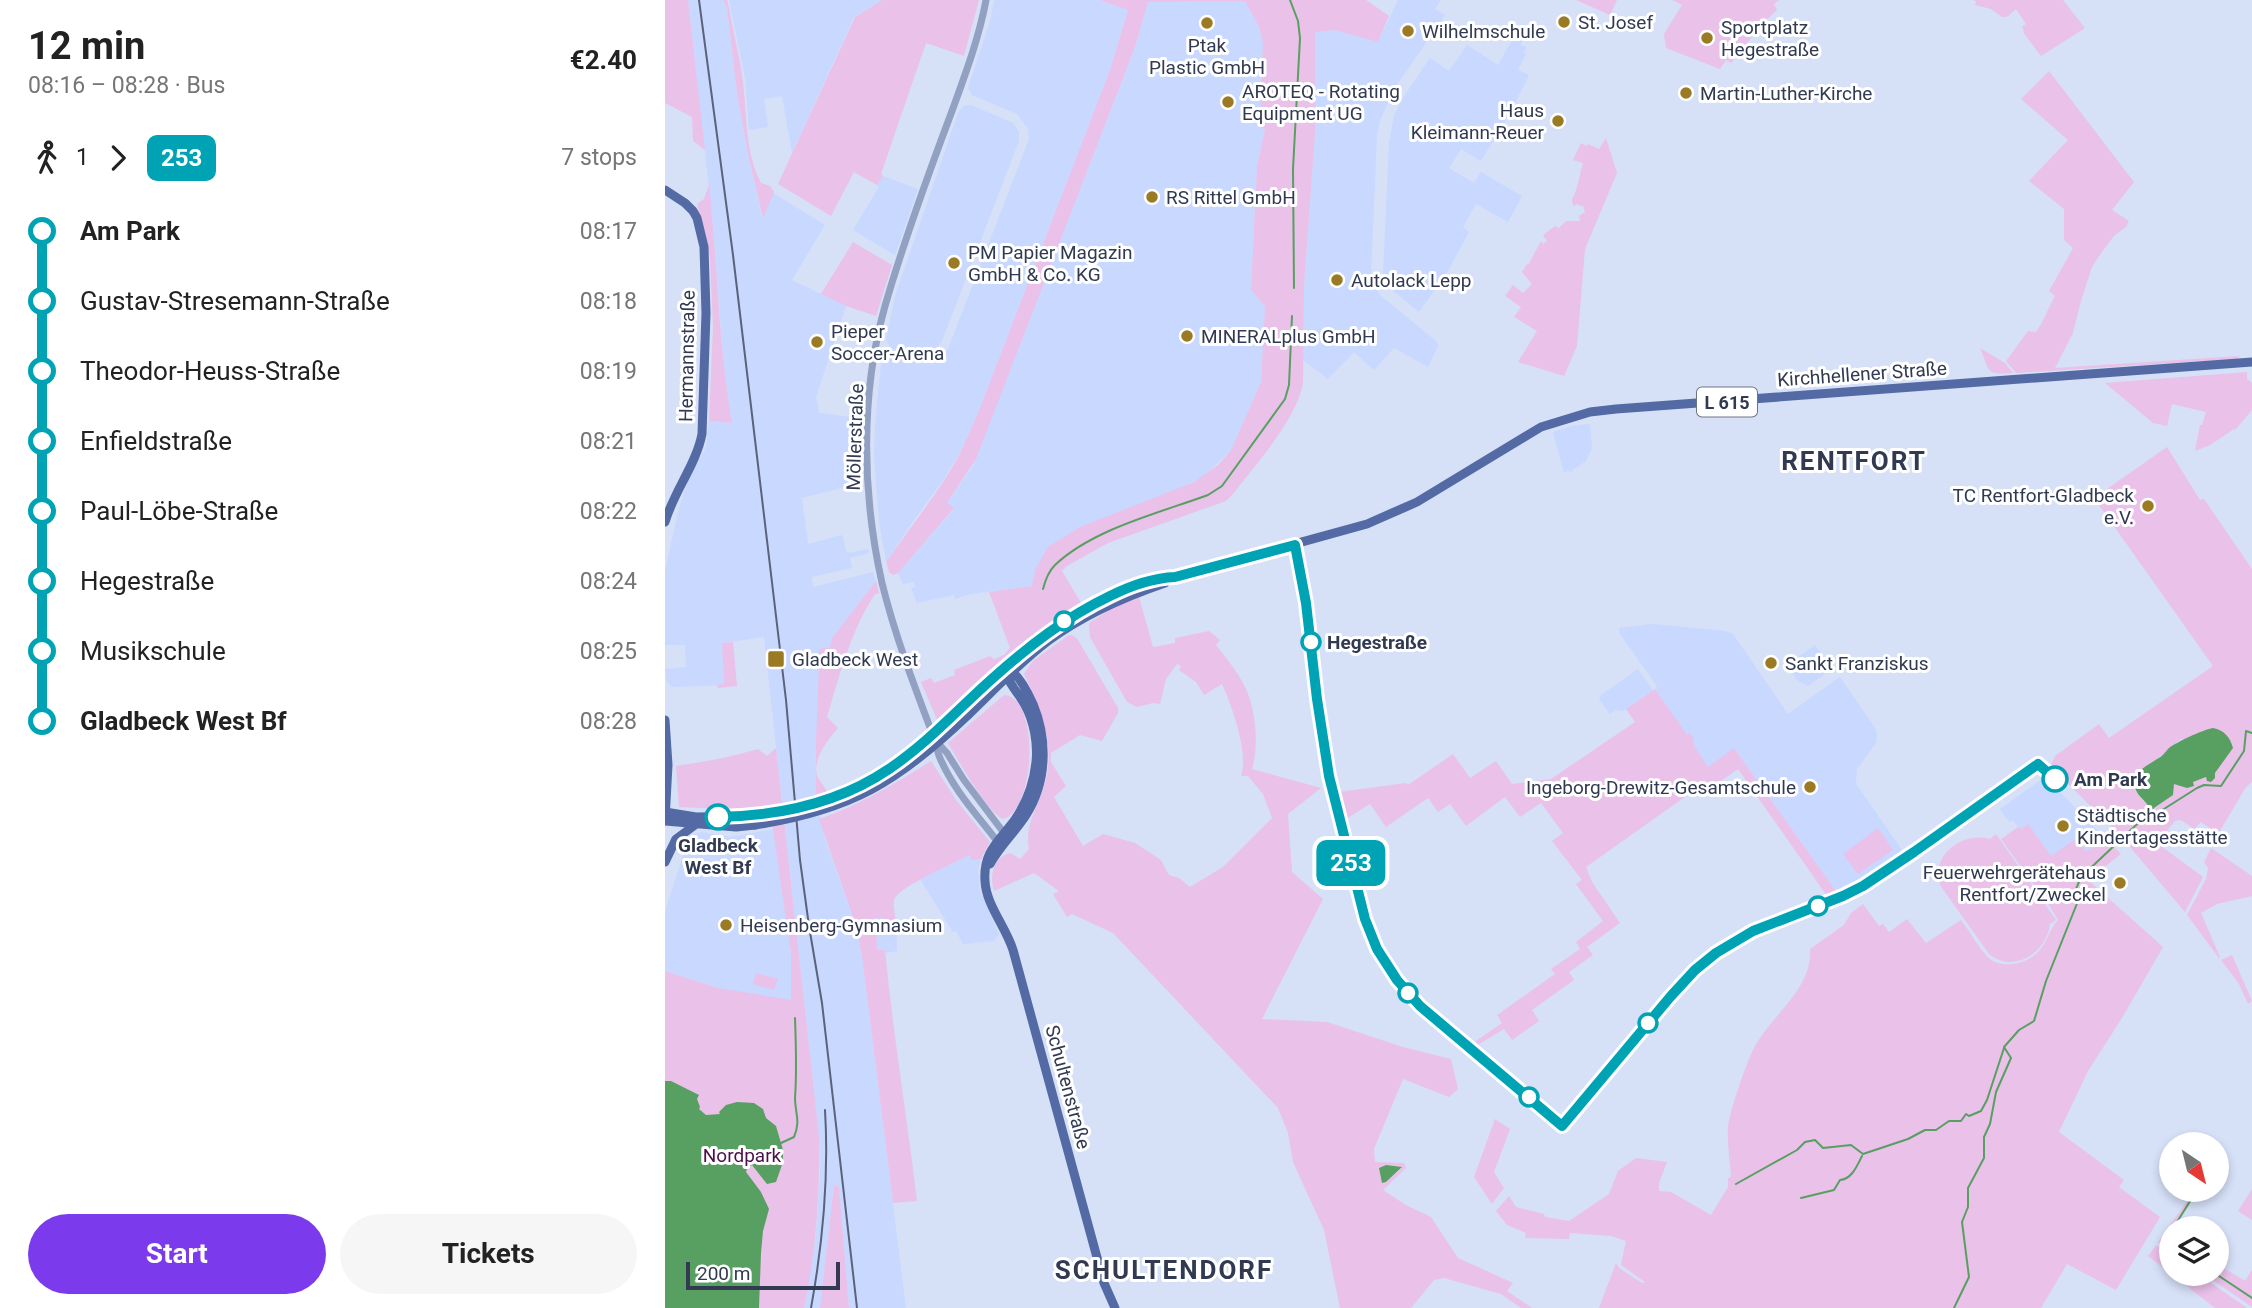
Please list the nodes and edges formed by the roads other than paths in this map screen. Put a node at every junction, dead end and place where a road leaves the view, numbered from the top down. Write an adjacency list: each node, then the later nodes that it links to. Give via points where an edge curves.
1 (986, 0): 11 (street, Möllerstraße, via 958,96 884,309 868,422 868,489 882,579 914,687 935,740)
2 (665, 190): 4 (main road, Hermannstraße, via 693,211)
3 (665, 197): 4 (main road)
4 (698, 225): 6 (main road, Hermannstraße, via 706,284 702,434)
5 (2252, 362): 7 (main road, Kirchhellener Straße / L 615, via 1590,412 1541,428 1383,518 1175,577 1109,605)
6 (665, 522)
7 (1008, 673): 9 (main road, L 615, bridge, via 902,760 853,789 802,807 751,816); 10 (main road, L 615, bridge, via 939,742 908,768 864,794 818,813 755,825); 11 (main road, Schultenstraße, via 1031,699 1038,716 1043,765 1027,813)
8 (665, 720): 9 (main road)
9 (665, 816): 10 (main road, L 615)
10 (695, 825): 12 (main road, via 676,839)
11 (1002, 838): 13 (main road, Schultenstraße, via 985,876 988,892 1011,945 1104,1283)
12 (665, 862)
13 (1115, 1308)

